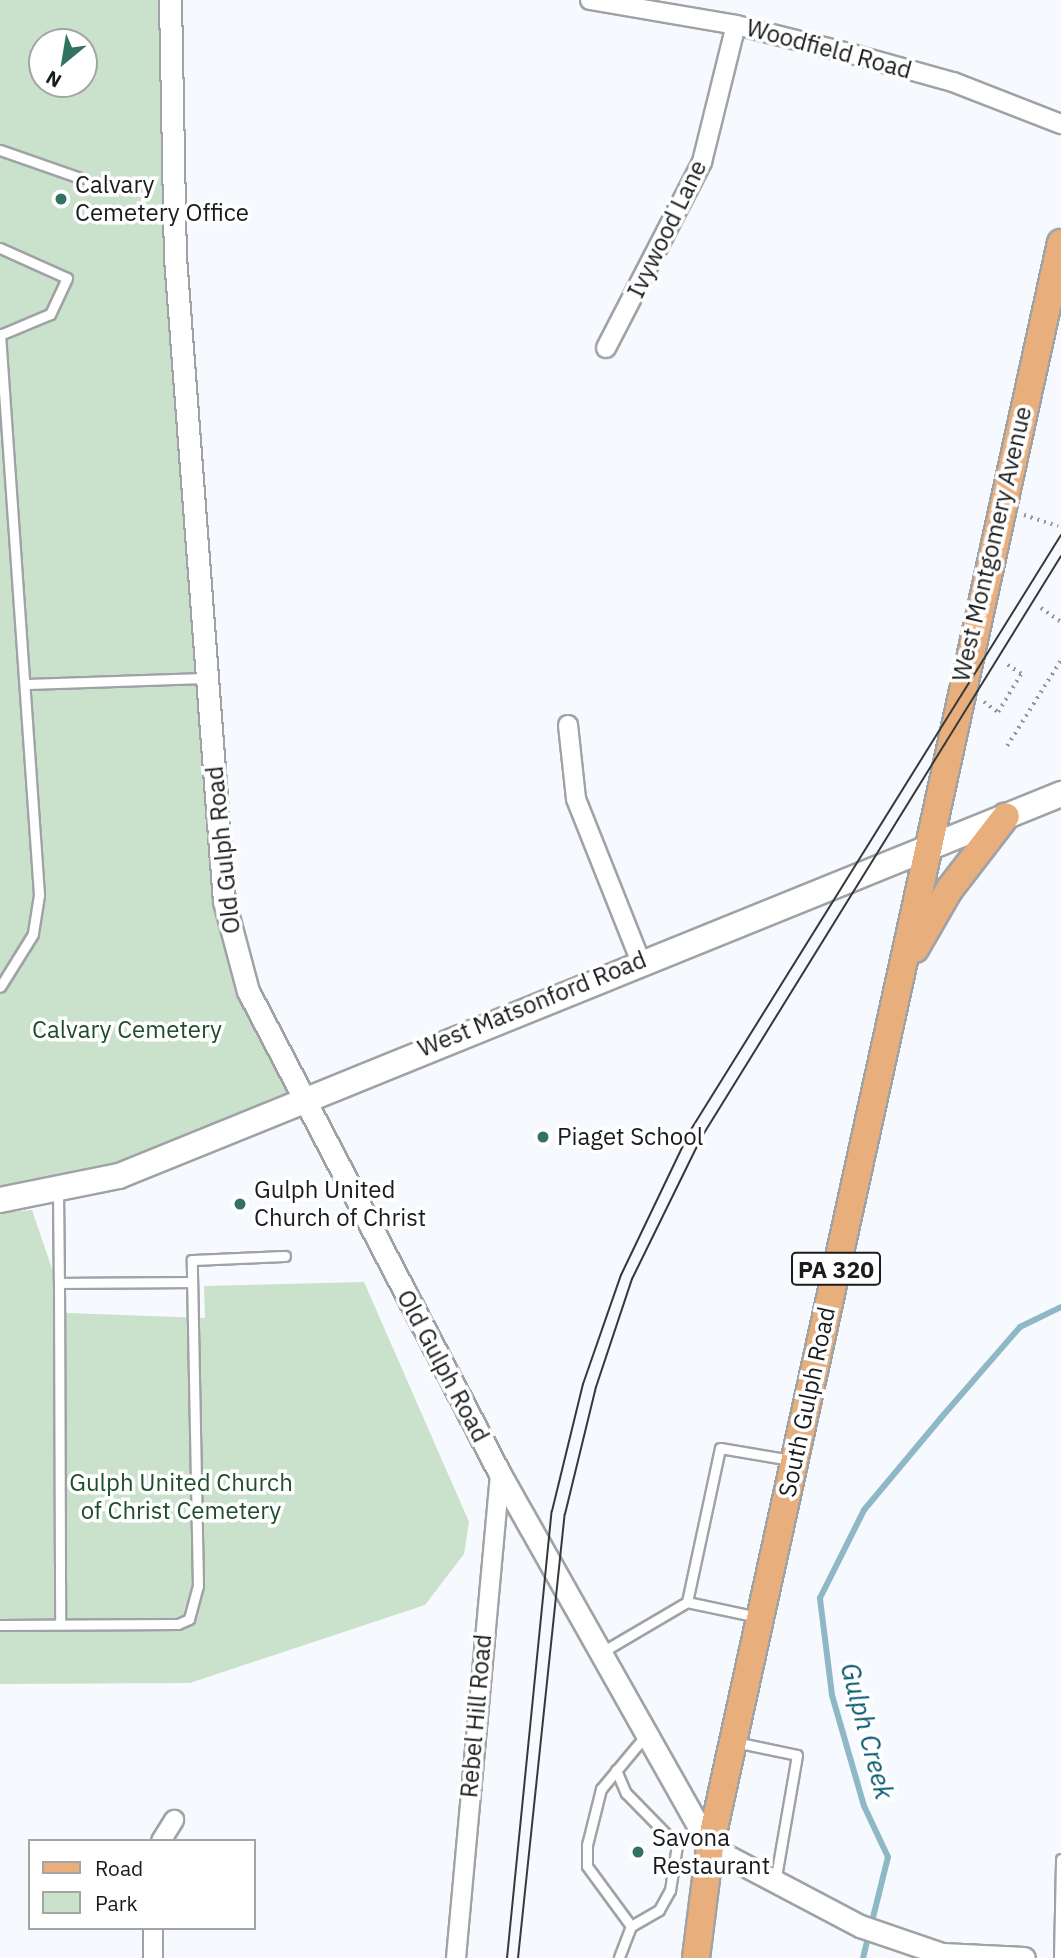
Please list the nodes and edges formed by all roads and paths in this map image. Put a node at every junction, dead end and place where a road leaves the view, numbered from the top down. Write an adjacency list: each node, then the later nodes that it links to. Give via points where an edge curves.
1 (170, 0): 17 (street, Old Gulph Road, via 175,257)
2 (590, 0): 3 (street, Woodfield Road)
3 (736, 25): 4 (street, Woodfield Road, via 953,82); 10 (street, Ivywood Lane, via 702,162)
4 (1061, 124)
5 (0, 150): 6 (lane)
6 (80, 178)
7 (1061, 243): 24 (main road, West Montgomery Avenue / PA 320)
8 (0, 248): 9 (lane, via 66,278 50,314)
9 (0, 335): 18 (lane)
10 (606, 348)
11 (1027, 516): 12 (path)
12 (1058, 526)
13 (1041, 608): 14 (path)
14 (1061, 622)
15 (1061, 660): 21 (path)
16 (1007, 664): 19 (path, via 1021,674)
17 (206, 678): 18 (lane); 28 (street, Old Gulph Road, via 224,901 236,957)
18 (25, 684): 27 (lane, via 39,895 33,934)
19 (998, 712)
20 (568, 725): 25 (street, via 576,799)
21 (1007, 746)
22 (1061, 794): 23 (main road, West Matsonford Road)
23 (1006, 816): 24 (main road, West Matsonford Road); 26 (main road, via 949,890)
24 (929, 847): 25 (main road, West Matsonford Road); 26 (main road, South Gulph Road / PA 320)
25 (640, 960): 28 (main road, West Matsonford Road)
26 (902, 972): 34 (main road, South Gulph Road / PA 320)
27 (0, 987)
28 (303, 1097): 29 (main road, West Matsonford Road, via 119,1176); 35 (street, Old Gulph Road)
29 (58, 1193): 30 (main road, West Matsonford Road); 33 (lane)
30 (0, 1200)
31 (285, 1256): 32 (lane, via 192,1260)
32 (191, 1282): 33 (lane); 39 (lane, via 195,1606 178,1624)
33 (59, 1283): 39 (lane)
34 (794, 1461): 36 (lane, via 720,1448); 37 (main road, South Gulph Road / PA 320)
35 (500, 1474): 40 (street, Old Gulph Road); 52 (street, Rebel Hill Road)
36 (687, 1602): 37 (lane); 40 (lane)
37 (760, 1617): 42 (main road, South Gulph Road / PA 320)
38 (0, 1625): 39 (lane)
39 (60, 1625)
40 (600, 1653): 41 (street, Old Gulph Road)
41 (646, 1735): 43 (lane); 46 (street, Old Gulph Road)
42 (733, 1742): 46 (main road, South Gulph Road / PA 320); 48 (lane, via 797,1755)
43 (616, 1770): 49 (lane, via 591,1815 587,1866); 49 (lane, via 626,1793 677,1845 675,1870 659,1910)
44 (174, 1820): 45 (street)
45 (162, 1839)
46 (710, 1847): 48 (street); 54 (main road, South Gulph Road / PA 320)
47 (1061, 1859): 56 (lane)
48 (775, 1884): 55 (street, via 860,1926 943,1954)
49 (631, 1926): 53 (lane)
50 (153, 1930): 51 (street)
51 (153, 1958)
52 (456, 1958)
53 (619, 1958)
54 (696, 1958)
55 (1024, 1958)
56 (1059, 1958)

